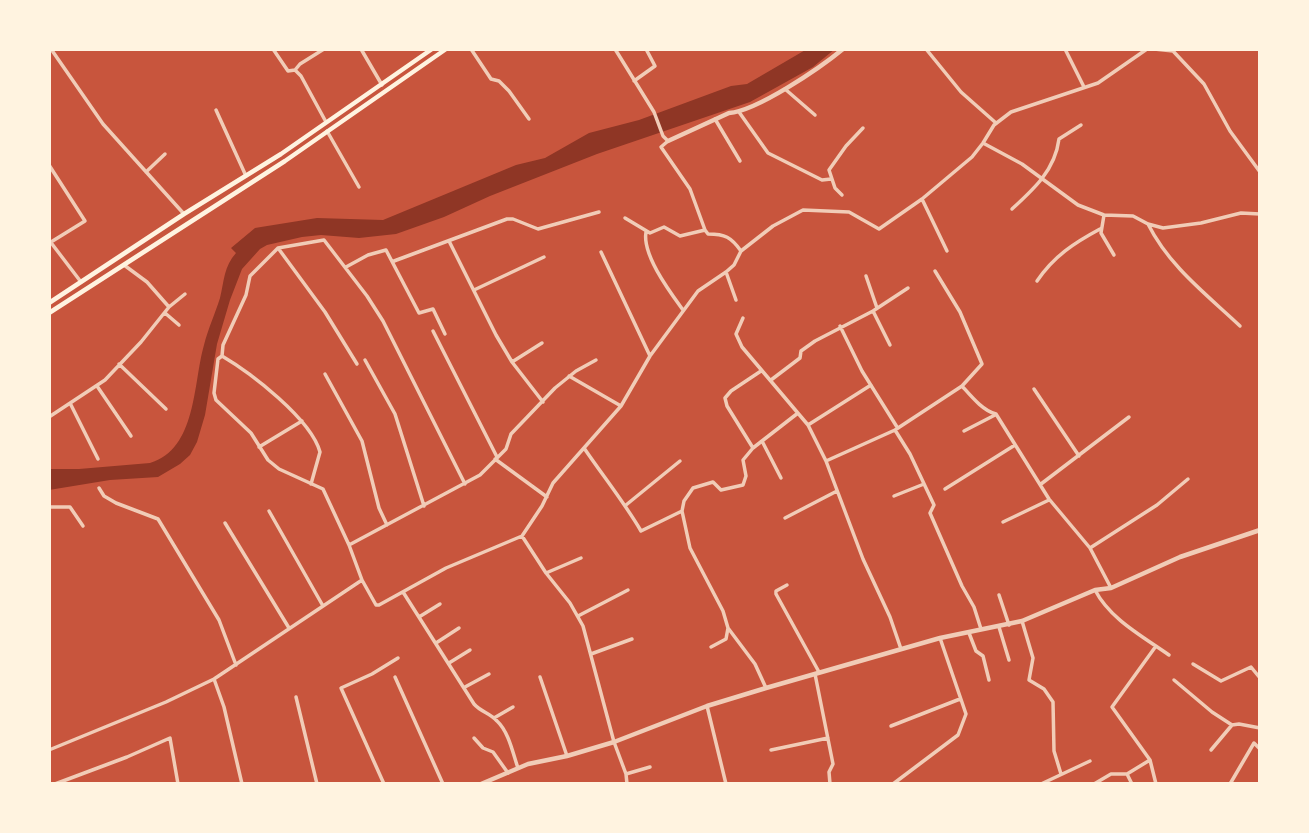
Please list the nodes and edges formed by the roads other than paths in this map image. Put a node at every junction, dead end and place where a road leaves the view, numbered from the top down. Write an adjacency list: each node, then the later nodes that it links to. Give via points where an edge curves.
1 (51, 49): 35 (street, via 103,124)
2 (273, 49): 15 (street, via 288,71)
3 (324, 49): 15 (street)
4 (361, 49): 17 (street)
5 (432, 49): 17 (main road)
6 (446, 49): 29 (main road)
7 (471, 49): 23 (street)
8 (615, 49): 16 (street)
9 (646, 49): 16 (street, via 654,66)
10 (843, 49): 19 (street)
11 (926, 49): 26 (street, via 961,92)
12 (1065, 49): 18 (street)
13 (1147, 49): 18 (street, via 1098,83)
14 (1154, 49): 36 (street, via 1173,51 1204,84)
15 (295, 70): 25 (street)
16 (634, 81): 30 (street)
17 (382, 85): 25 (main road)
18 (1084, 86): 26 (street, via 1025,106)
19 (786, 89): 21 (street); 22 (street)
20 (216, 110): 37 (street)
21 (739, 112): 24 (street); 38 (street, via 768,153 822,180)
22 (815, 116)
23 (528, 119)
24 (715, 119): 30 (street); 33 (street)
25 (326, 122): 37 (main road)
26 (996, 123): 31 (street)
27 (1081, 124): 39 (street, via 1059,139)
28 (863, 128): 38 (street, via 832,165)
29 (327, 131): 40 (street); 62 (main road)
30 (668, 141): 51 (street, via 661,147 690,189)
31 (983, 143): 39 (street); 42 (street)
32 (164, 154): 35 (street)
33 (740, 161)
34 (49, 164): 53 (street, via 85,221)
35 (146, 172): 45 (street)
36 (1260, 172)
37 (246, 176): 45 (main road)
38 (831, 179): 41 (street)
39 (1043, 179): 43 (street); 47 (street, via 1079,205)
40 (359, 187)
41 (842, 195)
42 (922, 200): 56 (street, via 879,229 849,212 803,210); 57 (street)
43 (1012, 209)
44 (599, 212): 54 (street, via 538,229 507,219)
45 (184, 214): 68 (main road)
46 (1260, 214): 49 (street, via 1241,213 1163,228)
47 (1104, 215): 49 (street, via 1133,216); 50 (street)
48 (625, 218): 52 (street)
49 (1148, 224): 82 (street, via 1159,247)
50 (1100, 229): 59 (street); 67 (street, via 1056,256)
51 (705, 230): 52 (street, via 680,236 664,227); 56 (street, via 731,238)
52 (646, 231): 76 (street, via 644,242)
53 (50, 241): 68 (street)
54 (449, 241): 61 (street); 70 (street)
55 (278, 248): 63 (street, via 324,240); 87 (street, via 250,275); 93 (street)
56 (741, 251): 65 (street)
57 (947, 251)
58 (601, 252): 88 (street)
59 (1114, 255)
60 (544, 257): 70 (street)
61 (394, 261)
62 (123, 264): 74 (street); 77 (main road)
63 (346, 267): 84 (street, via 386,250 419,313 433,309); 128 (street, via 396,344)
64 (935, 271): 100 (street, via 960,312 982,364)
65 (726, 272): 72 (street); 76 (street, via 698,291)
66 (866, 276): 75 (street)
67 (1037, 281)
68 (81, 282): 73 (main road)
69 (908, 288): 75 (street)
70 (474, 290): 91 (street)
71 (186, 294): 74 (street)
72 (736, 300)
73 (49, 303)
74 (169, 307): 78 (street)
75 (875, 309): 81 (street); 86 (street)
76 (683, 310): 88 (street)
77 (49, 313)
78 (165, 313): 80 (street); 92 (street)
79 (743, 318): 94 (street, via 736,334)
80 (179, 325)
81 (840, 326): 97 (street, via 801,351 800,358); 98 (street)
82 (1240, 326)
83 (433, 331): 121 (street)
84 (445, 334)
85 (542, 343): 91 (street)
86 (890, 345)
87 (222, 356): 110 (street); 117 (street, via 218,359 216,400 251,433)
88 (650, 356): 104 (street)
89 (365, 360): 138 (street, via 395,414)
90 (596, 360): 96 (street)
91 (512, 362): 102 (street)
92 (119, 364): 99 (street); 105 (street)
93 (357, 364)
94 (761, 371): 97 (street); 119 (street, via 725,398)
95 (325, 374): 145 (street, via 362,441)
96 (569, 376): 102 (street); 104 (street)
97 (771, 380): 106 (street)
98 (871, 385): 111 (street); 112 (street)
99 (97, 386): 103 (street); 114 (street)
100 (962, 386): 107 (street); 112 (street)
101 (1034, 389): 120 (street)
102 (543, 402): 121 (street, via 511,434 506,449)
103 (69, 403): 108 (street); 122 (street)
104 (621, 406): 118 (street)
105 (166, 409)
106 (798, 413): 111 (street); 115 (street)
107 (996, 414): 113 (street); 116 (street)
108 (49, 417)
109 (1129, 417): 120 (street)
110 (303, 421): 117 (street); 127 (street, via 320,452)
111 (808, 425): 124 (street)
112 (896, 428): 124 (street); 129 (street)
113 (964, 431)
114 (131, 436)
115 (762, 441): 119 (street); 125 (street)
116 (1015, 444): 130 (street); 132 (street)
117 (259, 447): 127 (street, via 279,469)
118 (584, 448): 135 (street, via 553,483); 137 (street)
119 (753, 448): 141 (street, via 743,460 743,485 722,490 713,481 693,488)
120 (1080, 456): 130 (street)
121 (496, 458): 128 (street); 135 (street)
122 (98, 459)
123 (680, 461): 137 (street)
124 (826, 461): 133 (street)
125 (781, 478)
126 (1188, 479): 150 (street)
127 (311, 484): 149 (street, via 323,489)
128 (465, 484): 138 (street)
129 (924, 484): 134 (street); 170 (street, via 934,505 930,513)
130 (1041, 485): 136 (street)
131 (99, 488): 185 (street, via 116,503 158,519 219,620)
132 (945, 489)
133 (836, 491): 142 (street); 177 (street)
134 (894, 496)
135 (547, 497): 148 (street)
136 (1049, 499): 143 (street); 150 (street)
137 (626, 505): 141 (street, via 641,531)
138 (425, 506): 145 (street)
139 (49, 507): 146 (street, via 70,507)
140 (270, 511): 161 (street)
141 (682, 511): 169 (street, via 690,548)
142 (785, 518)
143 (1003, 522)
144 (225, 523): 167 (street)
145 (387, 525): 149 (street)
146 (83, 526)
147 (1260, 530): 155 (street, via 1180,557)
148 (522, 536): 152 (street); 158 (street)
149 (349, 545): 153 (street)
150 (1090, 548): 155 (street)
151 (581, 558): 152 (street)
152 (547, 573): 162 (street)
153 (362, 580): 158 (street, via 379,606); 161 (street)
154 (787, 585): 186 (street, via 776,594)
155 (1111, 588): 157 (street)
156 (628, 590): 162 (street)
157 (1095, 590): 164 (street); 175 (street, via 1103,605)
158 (403, 592): 163 (street)
159 (999, 595): 165 (street)
160 (440, 604): 163 (street)
161 (323, 606): 167 (street)
162 (578, 616): 179 (street)
163 (419, 617): 174 (street)
164 (1022, 621): 165 (street); 218 (street, via 1033,658 1029,680 1044,689 1053,702 1054,751)
165 (1009, 625): 166 (street)
166 (999, 627): 170 (street); 182 (street)
167 (289, 628): 185 (street)
168 (459, 628): 174 (street)
169 (728, 628): 176 (street, via 726,639); 195 (street, via 755,664)
170 (981, 629): 171 (street)
171 (970, 633): 172 (street); 192 (street)
172 (940, 638): 177 (street); 197 (street)
173 (632, 639): 179 (street)
174 (436, 643): 183 (street)
175 (1156, 646): 180 (street); 212 (street, via 1112,707)
176 (712, 647)
177 (901, 649): 186 (street)
178 (470, 650): 183 (street)
179 (591, 654): 206 (street)
180 (1169, 655)
181 (398, 658): 225 (street, via 341,688)
182 (1009, 660)
183 (449, 663): 194 (street)
184 (1193, 664): 191 (street, via 1221,681 1251,667)
185 (236, 665): 190 (street)
186 (817, 673): 195 (street); 205 (street)
187 (489, 674): 194 (street)
188 (395, 677): 226 (street)
189 (540, 677): 211 (street)
190 (214, 678): 208 (street); 223 (street)
191 (1260, 678)
192 (989, 680)
193 (1174, 680): 201 (street)
194 (465, 687): 200 (street, via 480,712)
195 (766, 688): 198 (street)
196 (296, 697): 224 (street)
197 (960, 699): 202 (street); 232 (street, via 966,714 958,735)
198 (707, 706): 206 (street); 230 (street)
199 (513, 707): 200 (street)
200 (494, 718): 215 (street)
201 (1232, 725): 203 (street); 210 (street)
202 (891, 726)
203 (1260, 727)
204 (474, 738): 216 (street, via 493,752)
205 (828, 738): 209 (street); 231 (street, via 833,764)
206 (614, 742): 211 (street); 217 (street)
207 (1260, 749): 237 (street, via 1254,743)
208 (49, 750)
209 (771, 750)
210 (1211, 750)
211 (567, 756): 215 (street)
212 (1150, 760): 219 (street); 236 (street)
213 (1090, 761): 218 (street)
214 (650, 767): 217 (street)
215 (518, 768): 216 (street)
216 (508, 773): 220 (street)
217 (626, 774): 229 (street)
218 (1061, 774): 233 (street)
219 (1127, 774): 234 (street, via 1111,774); 235 (street)
220 (497, 777): 227 (street); 228 (street)
221 (55, 784): 222 (street, via 170,738)
222 (178, 784)
223 (242, 784)
224 (317, 784)
225 (384, 784)
226 (443, 784)
227 (481, 784)
228 (499, 784)
229 (627, 784)
230 (726, 784)
231 (830, 784)
232 (893, 784)
233 (1041, 784)
234 (1094, 784)
235 (1132, 784)
236 (1156, 784)
237 (1230, 784)

